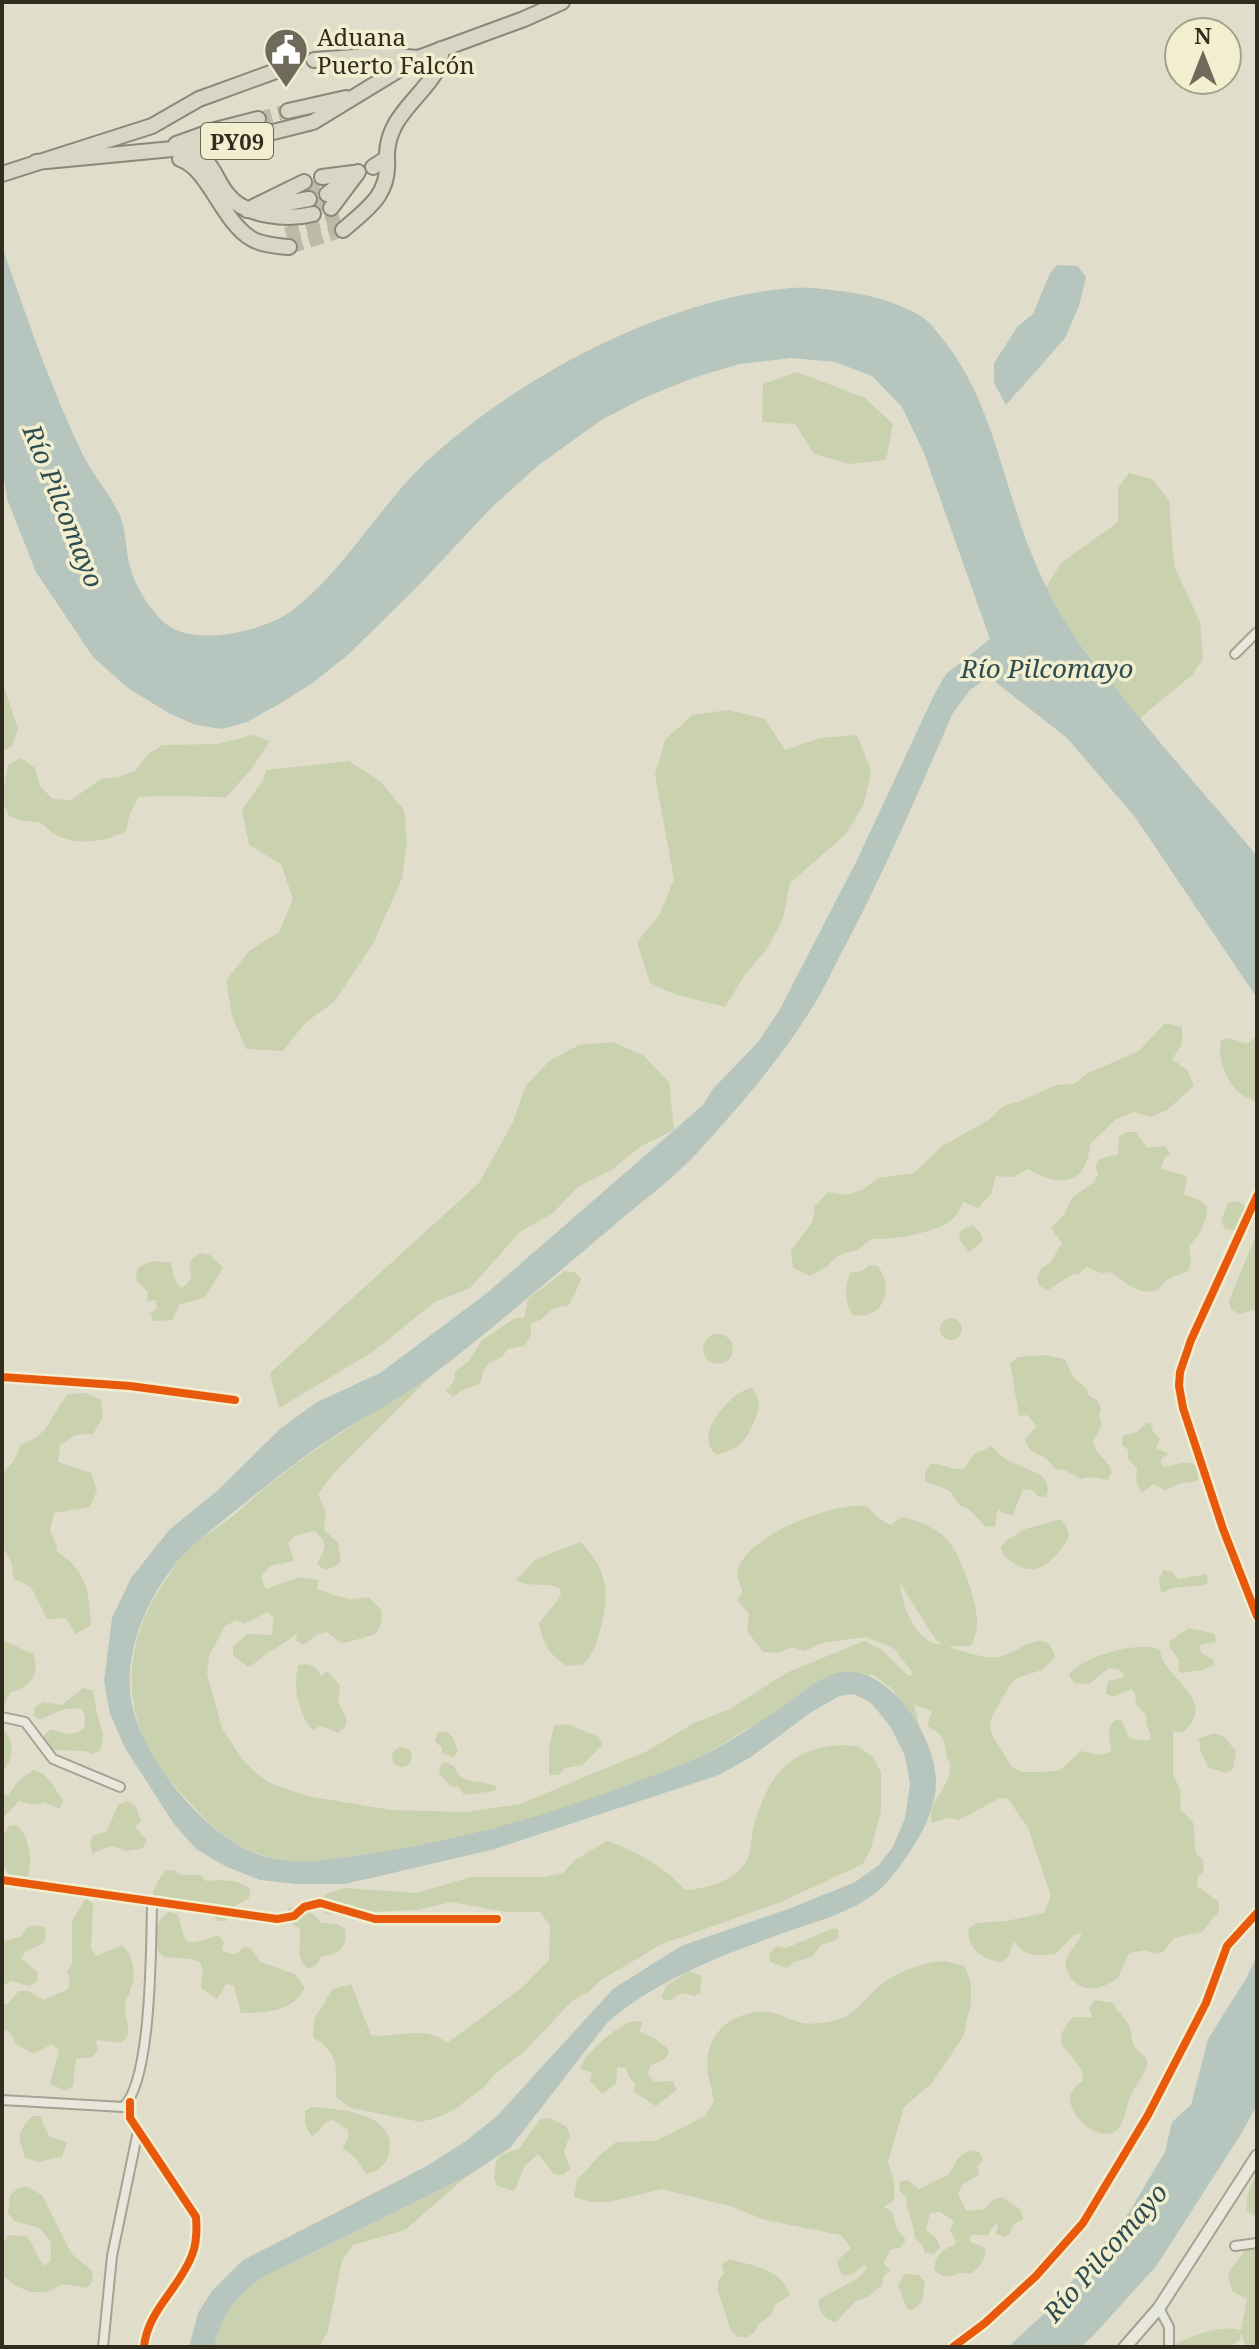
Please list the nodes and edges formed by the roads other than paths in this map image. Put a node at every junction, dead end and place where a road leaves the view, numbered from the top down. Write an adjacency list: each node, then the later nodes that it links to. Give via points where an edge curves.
1 (556, 3): 2 (highway, PY09)
2 (441, 49): 3 (highway, PY09); 10 (highway, via 434,74 391,131)
3 (418, 58): 4 (highway, PY09); 6 (highway, PY09)
4 (314, 60)
5 (287, 67): 11 (highway, PY09, via 199,99 152,126)
6 (358, 95): 7 (highway); 9 (highway, PY09, via 313,122 225,144)
7 (288, 111)
8 (258, 119): 9 (highway)
9 (157, 152): 11 (highway, PY09); 15 (highway, via 204,159 231,199); 16 (highway, via 196,167 251,239 265,244)
10 (387, 158): 12 (highway); 14 (highway, via 380,196 359,216)
11 (36, 162): 13 (highway, PY09)
12 (373, 167)
13 (2, 174)
14 (331, 202): 14 (highway, via 358,172)
15 (247, 210): 15 (highway, via 309,198 295,211)
16 (288, 241)
17 (1257, 632): 18 (street)
18 (1235, 654)
19 (1257, 1196): 22 (street, via 1191,1340 1179,1386 1223,1529)
20 (2, 1377): 21 (street)
21 (235, 1400)
22 (1257, 1616)
23 (2, 1717): 24 (street, via 25,1722 53,1759)
24 (120, 1787)
25 (2, 1880): 26 (street)
26 (152, 1903): 28 (street, via 277,1919 320,1903 375,1919); 30 (street, via 149,2003)
27 (1257, 1913): 38 (street, via 1227,1946 1206,2003 1148,2115 1083,2223 1036,2276)
28 (497, 1919)
29 (2, 2100): 30 (street, via 123,2107)
30 (130, 2102): 31 (street, via 130,2118)
31 (138, 2131): 36 (street, via 112,2256); 37 (street, via 196,2217 197,2234 192,2257 158,2309)
32 (1257, 2156): 35 (street)
33 (1257, 2243): 34 (street)
34 (1235, 2246)
35 (1159, 2308): 39 (street); 40 (street, via 1169,2327)
36 (103, 2347)
37 (144, 2347)
38 (953, 2347)
39 (1125, 2347)
40 (1169, 2347)

